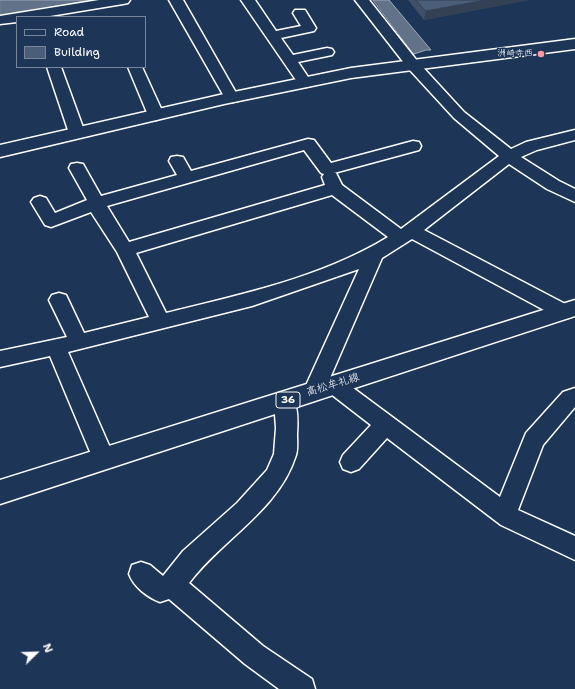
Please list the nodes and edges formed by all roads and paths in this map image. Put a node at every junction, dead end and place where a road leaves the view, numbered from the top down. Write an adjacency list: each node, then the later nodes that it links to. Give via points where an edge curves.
1 (123, 0): 5 (street)
2 (176, 0): 19 (street)
3 (248, 0): 11 (street)
4 (362, 0): 15 (street)
5 (106, 3): 7 (street); 8 (street)
6 (300, 13): 11 (street, via 309,28)
7 (36, 16)
8 (112, 16)
9 (16, 18): 10 (street)
10 (0, 20)
11 (273, 36): 14 (street)
12 (575, 44): 15 (street)
13 (327, 52): 14 (street)
14 (289, 60): 18 (street)
15 (413, 65): 18 (street); 25 (street, via 459,115)
16 (54, 68): 21 (street)
17 (135, 68): 20 (street)
18 (305, 83): 19 (street)
19 (232, 98): 20 (street)
20 (156, 115): 21 (street)
21 (77, 133): 24 (street)
22 (575, 135): 25 (street, via 532,146)
23 (413, 146): 28 (street)
24 (0, 151)
25 (509, 156): 31 (street); 34 (street)
26 (177, 161): 29 (street)
27 (77, 168): 33 (street)
28 (327, 170): 29 (street, via 308,144); 30 (street)
29 (186, 179): 33 (street)
30 (335, 188): 34 (street); 35 (street)
31 (575, 196)
32 (40, 202): 33 (street, via 51,221)
33 (97, 203): 35 (street)
34 (406, 235): 36 (street); 38 (street)
35 (125, 250): 39 (street)
36 (375, 254): 39 (street, via 343,269 260,296); 44 (street)
37 (59, 300): 40 (street)
38 (569, 310): 43 (street, 高松牟礼線 / 36)
39 (161, 321): 40 (street)
40 (79, 342): 41 (street)
41 (56, 347): 42 (street); 48 (street)
42 (0, 359)
43 (334, 385): 44 (street, 高松牟礼線 / 36); 47 (street)
44 (313, 392): 46 (street, 高松牟礼線 / 36)
45 (575, 397): 51 (street, via 570,398 534,440)
46 (285, 401): 48 (street, 高松牟礼線 / 36); 54 (street, via 285,454 275,476 245,510 192,559)
47 (386, 424): 49 (street); 51 (street)
48 (104, 459): 50 (street, 高松牟礼線 / 36)
49 (351, 462)
50 (0, 492)
51 (505, 514): 52 (street)
52 (575, 548)
53 (141, 574): 54 (street, via 160,590)
54 (172, 585): 55 (street, via 254,655)
55 (302, 689)

